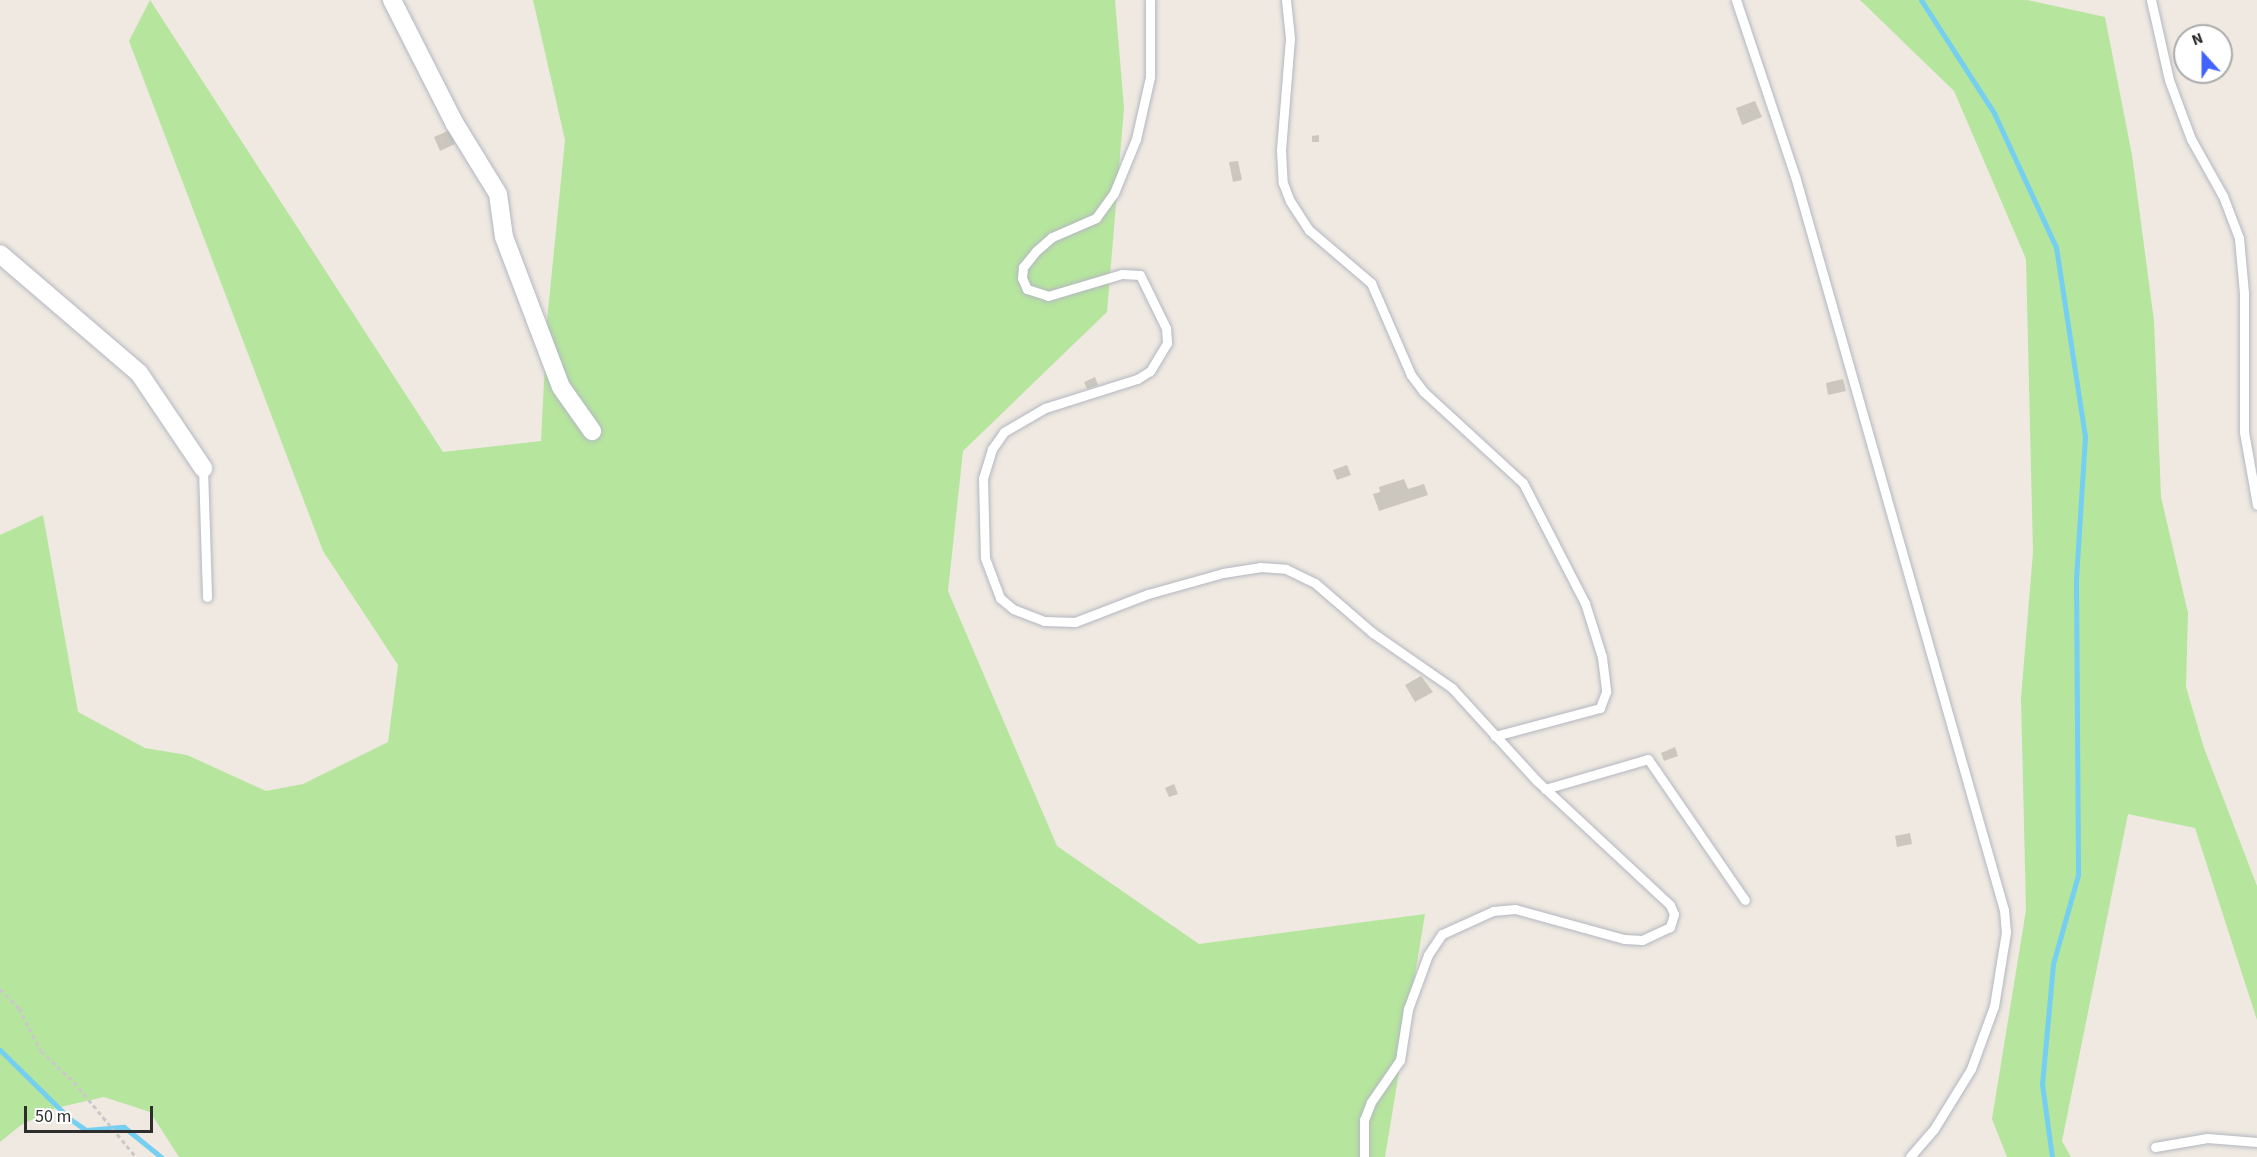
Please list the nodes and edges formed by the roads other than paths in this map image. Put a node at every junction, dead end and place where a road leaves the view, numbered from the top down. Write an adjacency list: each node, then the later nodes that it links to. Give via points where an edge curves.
1 (392, 0): 7 (street, via 455,124 498,194 504,237 561,387)
2 (1150, 0): 11 (lane, via 1150,77 1136,139 1114,193 1096,218 1052,237 1036,251 1023,267 1022,279 1028,289 1048,297 1122,274 1140,275 1166,328 1167,344 1150,371 1137,379 1045,408 1004,432 992,449 983,478 985,558 1000,598 1013,609 1044,621 1075,622 1148,594 1223,573 1260,567 1287,569 1315,583 1373,633 1452,687)
3 (1286, 0): 11 (lane, via 1290,38 1281,150 1282,183 1290,201 1309,230 1371,283 1411,375 1424,392 1524,483 1586,603 1602,657 1606,692 1600,708)
4 (1736, 0): 17 (lane, via 1795,176 2004,910 2005,940 1994,1006 1971,1069 1934,1129)
5 (2151, 0): 9 (lane, via 2173,90 2191,139 2223,196 2239,238 2244,293 2244,432)
6 (0, 254): 8 (street, via 138,372)
7 (592, 431)
8 (203, 468): 10 (lane)
9 (2257, 505)
10 (207, 597)
11 (1495, 736): 12 (lane)
12 (1545, 789): 13 (lane, via 1648,759); 16 (lane, via 1670,905 1673,921 1658,934 1642,940 1624,939 1515,909 1493,911 1442,934 1428,955 1408,1008 1400,1060 1371,1102 1364,1120)
13 (1745, 900)
14 (2257, 1143): 15 (lane, via 2207,1138)
15 (2155, 1147)
16 (1364, 1157)
17 (1910, 1157)

